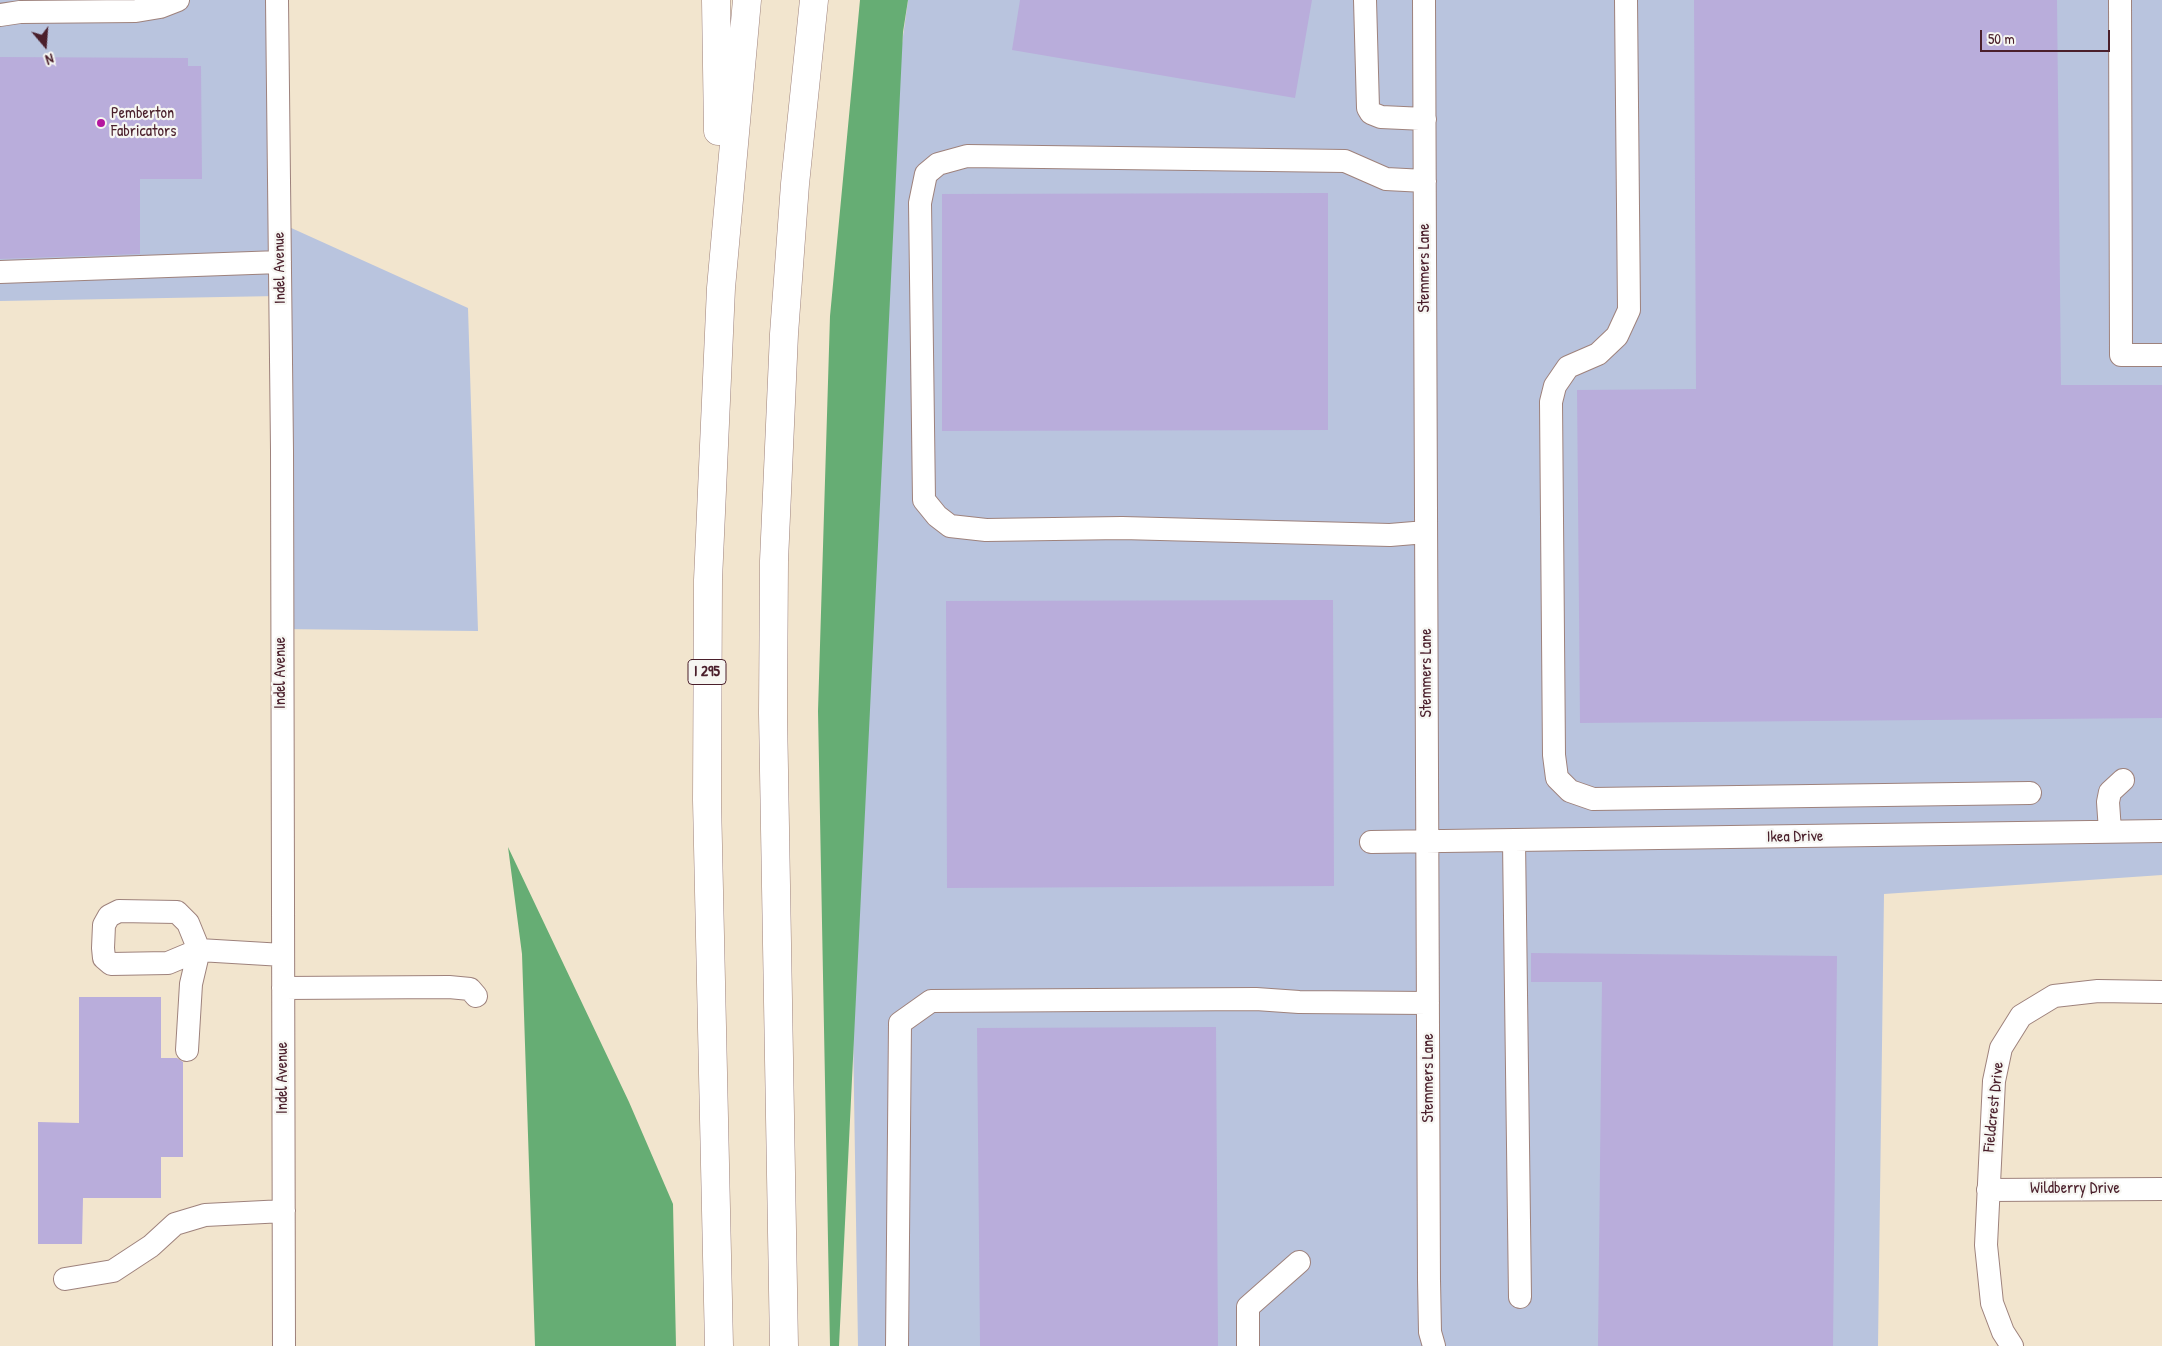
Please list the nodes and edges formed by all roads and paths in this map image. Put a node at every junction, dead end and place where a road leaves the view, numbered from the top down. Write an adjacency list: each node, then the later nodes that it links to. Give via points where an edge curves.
1 (178, 0): 10 (street, via 136,11)
2 (278, 0): 13 (street, Indel Avenue)
3 (716, 0): 15 (highway)
4 (747, 0): 15 (highway, I 295)
5 (814, 0): 39 (highway, via 785,325 774,561)
6 (1365, 0): 11 (street, via 1368,108 1381,117)
7 (1424, 0): 11 (street, Stemmers Lane)
8 (1626, 0): 19 (street, via 1629,310 1617,336 1598,354 1568,368 1555,386 1551,402 1554,755 1557,778 1570,791 1593,799)
9 (2120, 0): 16 (street, via 2121,355)
10 (0, 15)
11 (1425, 119): 12 (street, Stemmers Lane)
12 (1425, 181): 17 (street, Stemmers Lane); 17 (street, via 1386,179 1345,161 967,156 938,164 926,174 920,203 924,500 950,526 986,530 1122,528 1380,534)
13 (280, 262): 14 (street); 25 (street, Indel Avenue)
14 (0, 272)
15 (721, 288): 38 (highway, I 295, via 710,507 706,727)
16 (2162, 355)
17 (1426, 532): 24 (street, Stemmers Lane)
18 (2123, 780): 21 (street, via 2110,792)
19 (2030, 793)
20 (2162, 831): 21 (street, Ikea Drive)
21 (2110, 832): 22 (street, Ikea Drive)
22 (1514, 841): 24 (street, Ikea Drive); 36 (street)
23 (1371, 842): 24 (street, Ikea Drive)
24 (1428, 843): 29 (street, Stemmers Lane)
25 (283, 954): 26 (street, Indel Avenue); 30 (street, via 200,950 191,984)
26 (283, 988): 28 (street, via 450,987 470,989); 33 (street, Indel Avenue)
27 (2162, 992): 32 (street, Fieldcrest Drive, via 2098,991 2054,996 2021,1016 2001,1048 1994,1081)
28 (476, 996)
29 (1428, 1003): 40 (street, via 1256,999 931,1001 900,1023); 42 (street, Stemmers Lane, via 1429,1280 1430,1332)
30 (187, 1050)
31 (2162, 1189): 32 (street, Wildberry Drive)
32 (1988, 1190): 43 (street, Fieldcrest Drive, via 1986,1245 1992,1303)
33 (284, 1211): 35 (street, via 205,1215 175,1224 151,1246 113,1271); 37 (street, Indel Avenue)
34 (1299, 1262): 41 (street, via 1248,1307)
35 (65, 1278)
36 (1520, 1297)
37 (284, 1346)
38 (719, 1346)
39 (784, 1346)
40 (897, 1346)
41 (1248, 1346)
42 (1434, 1346)
43 (2012, 1346)

